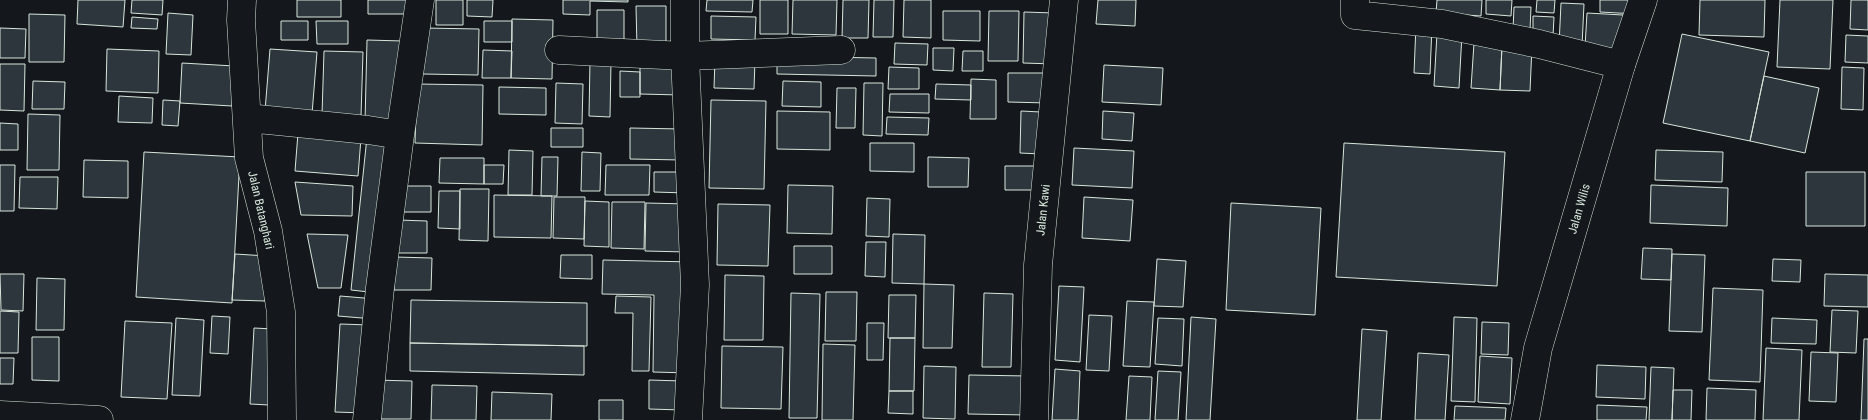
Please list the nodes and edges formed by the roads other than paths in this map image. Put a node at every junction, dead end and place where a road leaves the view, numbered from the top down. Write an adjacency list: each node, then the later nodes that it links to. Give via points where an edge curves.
1 (242, 0): 11 (street, Jalan Batanghari)
2 (420, 0): 12 (street)
3 (685, 0): 9 (street)
4 (1064, 0): 18 (street, Jalan Kawi, via 1038,265)
5 (1355, 0): 10 (street, via 1355,15 1442,24)
6 (1643, 0): 10 (street, Jalan Wilis)
7 (559, 50): 9 (street)
8 (841, 50): 9 (street)
9 (684, 56): 17 (street, via 696,284)
10 (1621, 65): 19 (street, Jalan Wilis, via 1538,348)
11 (248, 118): 12 (street); 15 (street, Jalan Batanghari, via 249,158 268,231 281,312)
12 (400, 135): 16 (street)
13 (0, 415): 14 (street)
14 (99, 420)
15 (282, 420)
16 (367, 420)
17 (688, 420)
18 (1034, 420)
19 (1524, 420)

